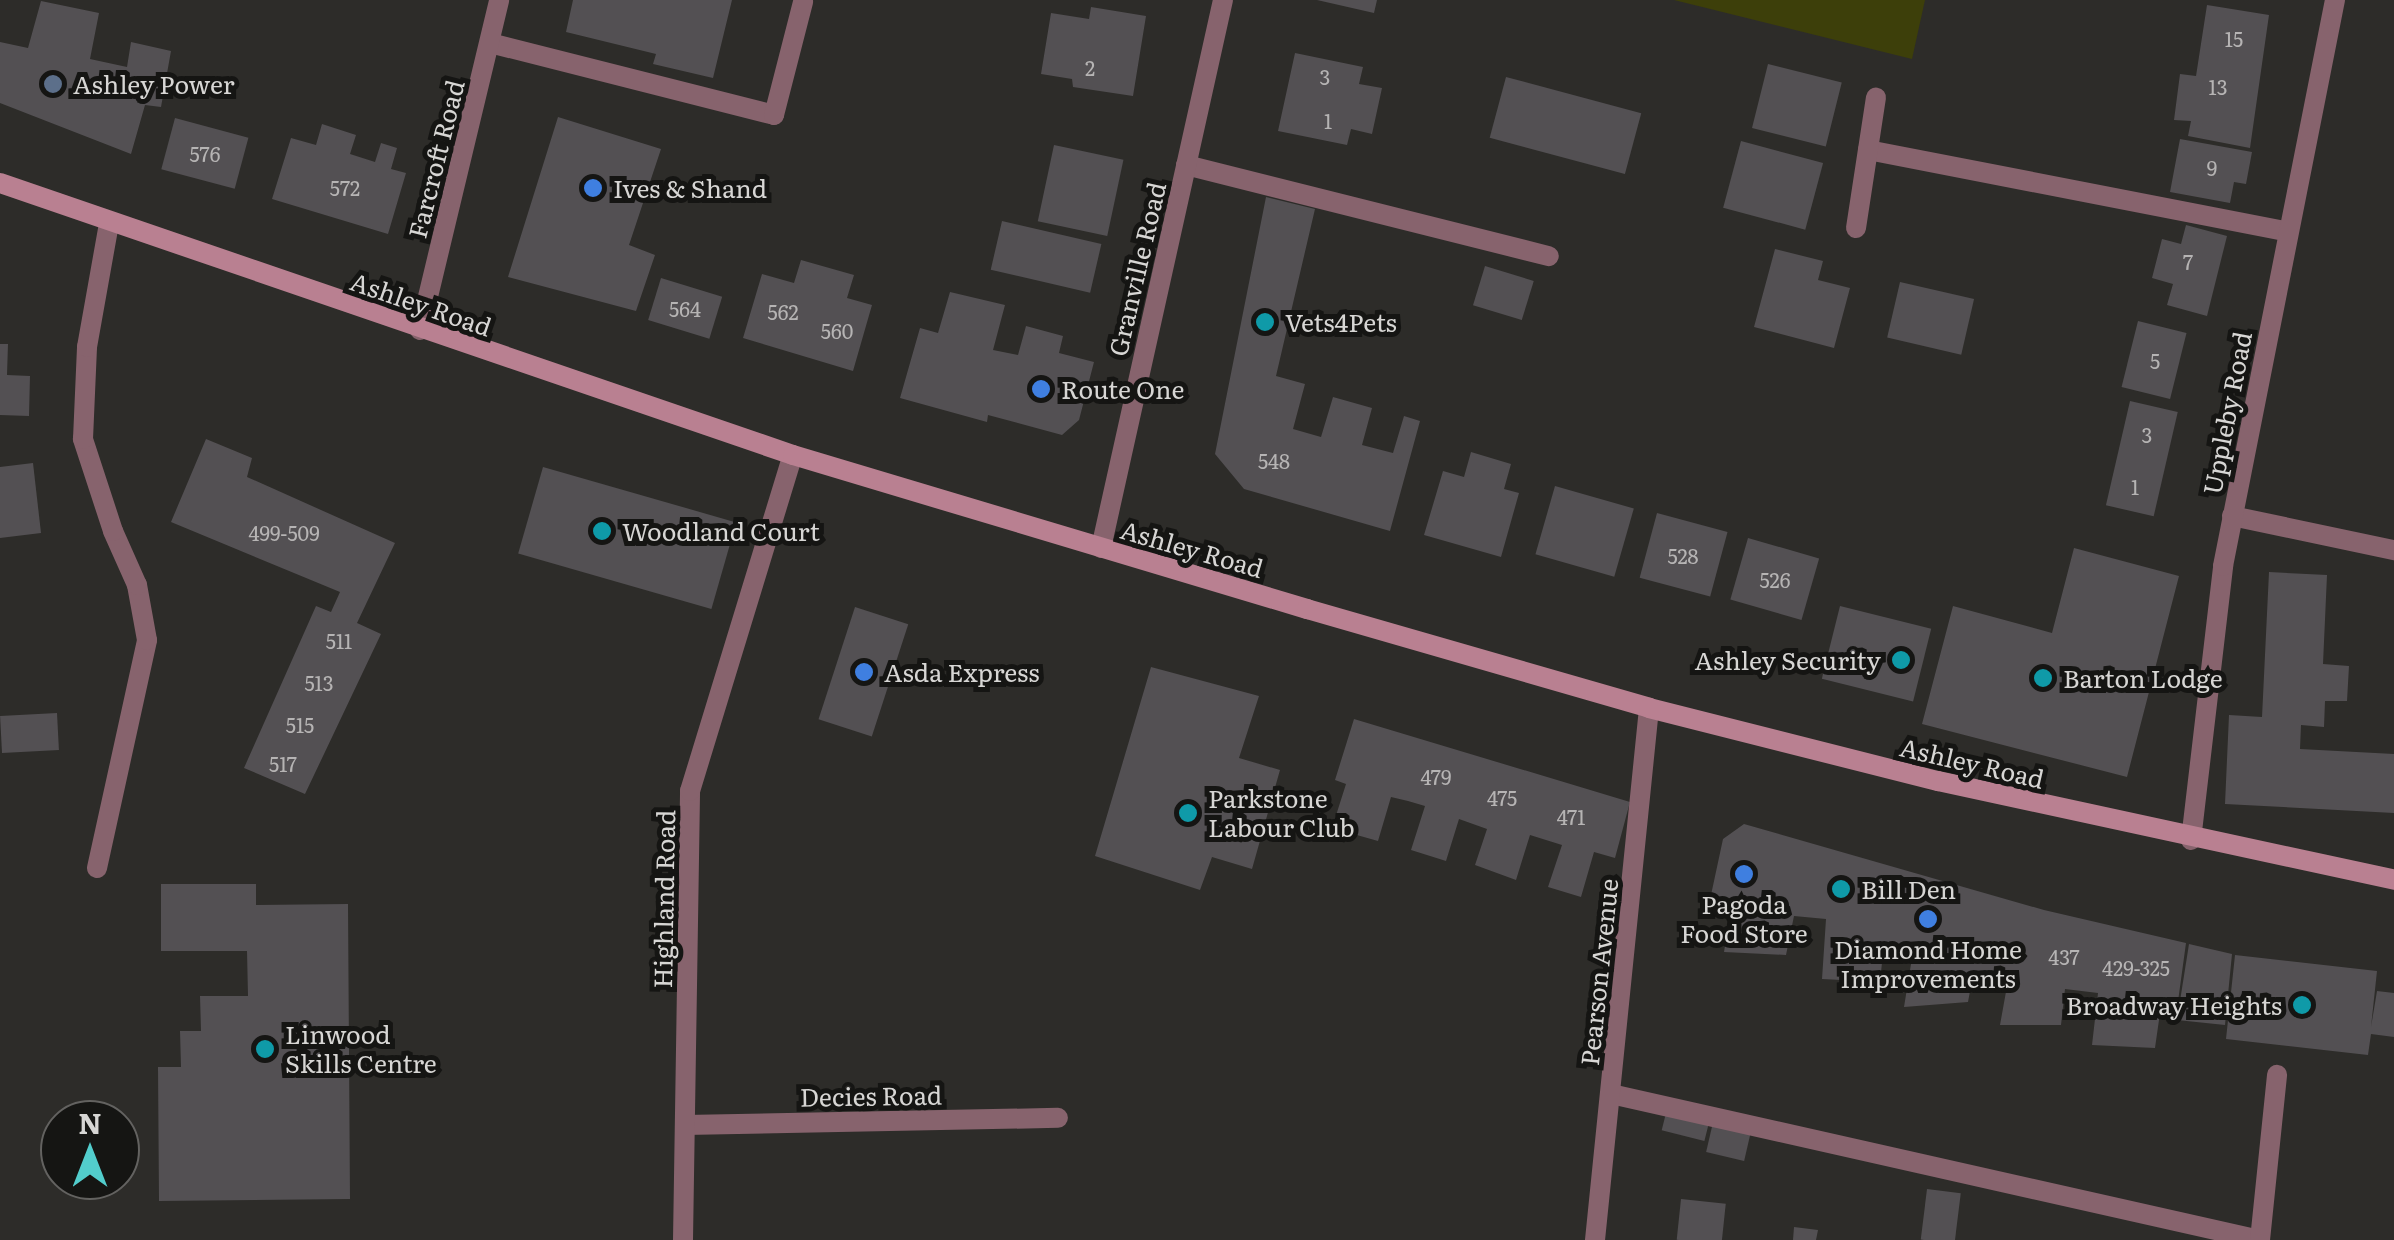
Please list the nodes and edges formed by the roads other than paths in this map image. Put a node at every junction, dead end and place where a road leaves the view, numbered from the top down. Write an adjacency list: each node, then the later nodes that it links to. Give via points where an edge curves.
1 (500, 0): 5 (street, Farcroft Road)
2 (1223, 0): 8 (street, Granville Road)
3 (2335, 0): 12 (street, Uppleby Road)
4 (803, 2): 5 (street, via 774,114)
5 (490, 42): 14 (street, Farcroft Road)
6 (1876, 98): 7 (street)
7 (1868, 150): 11 (street); 12 (street)
8 (1186, 166): 13 (street); 17 (street, Granville Road)
9 (0, 183): 10 (main road, Ashley Road)
10 (108, 224): 14 (main road, Ashley Road); 21 (street, via 86,347 83,440 136,585 147,640)
11 (1856, 228)
12 (2288, 232): 16 (street, Uppleby Road)
13 (1549, 256)
14 (420, 330): 15 (main road, Ashley Road)
15 (793, 455): 17 (main road, Ashley Road); 26 (street, Highland Road, via 690,790)
16 (2232, 516): 18 (street); 20 (street, Uppleby Road)
17 (1101, 548): 19 (main road, Ashley Road)
18 (2394, 550)
19 (1649, 708): 20 (main road, Ashley Road); 24 (street, Pearson Avenue)
20 (2191, 840): 22 (main road, Ashley Road)
21 (97, 868)
22 (2394, 880)
23 (2277, 1075): 24 (street, via 2260,1240)
24 (1612, 1094): 28 (street, Pearson Avenue)
25 (1058, 1118): 26 (street, Decies Road)
26 (685, 1125): 27 (street, Highland Road)
27 (683, 1240)
28 (1595, 1240)

